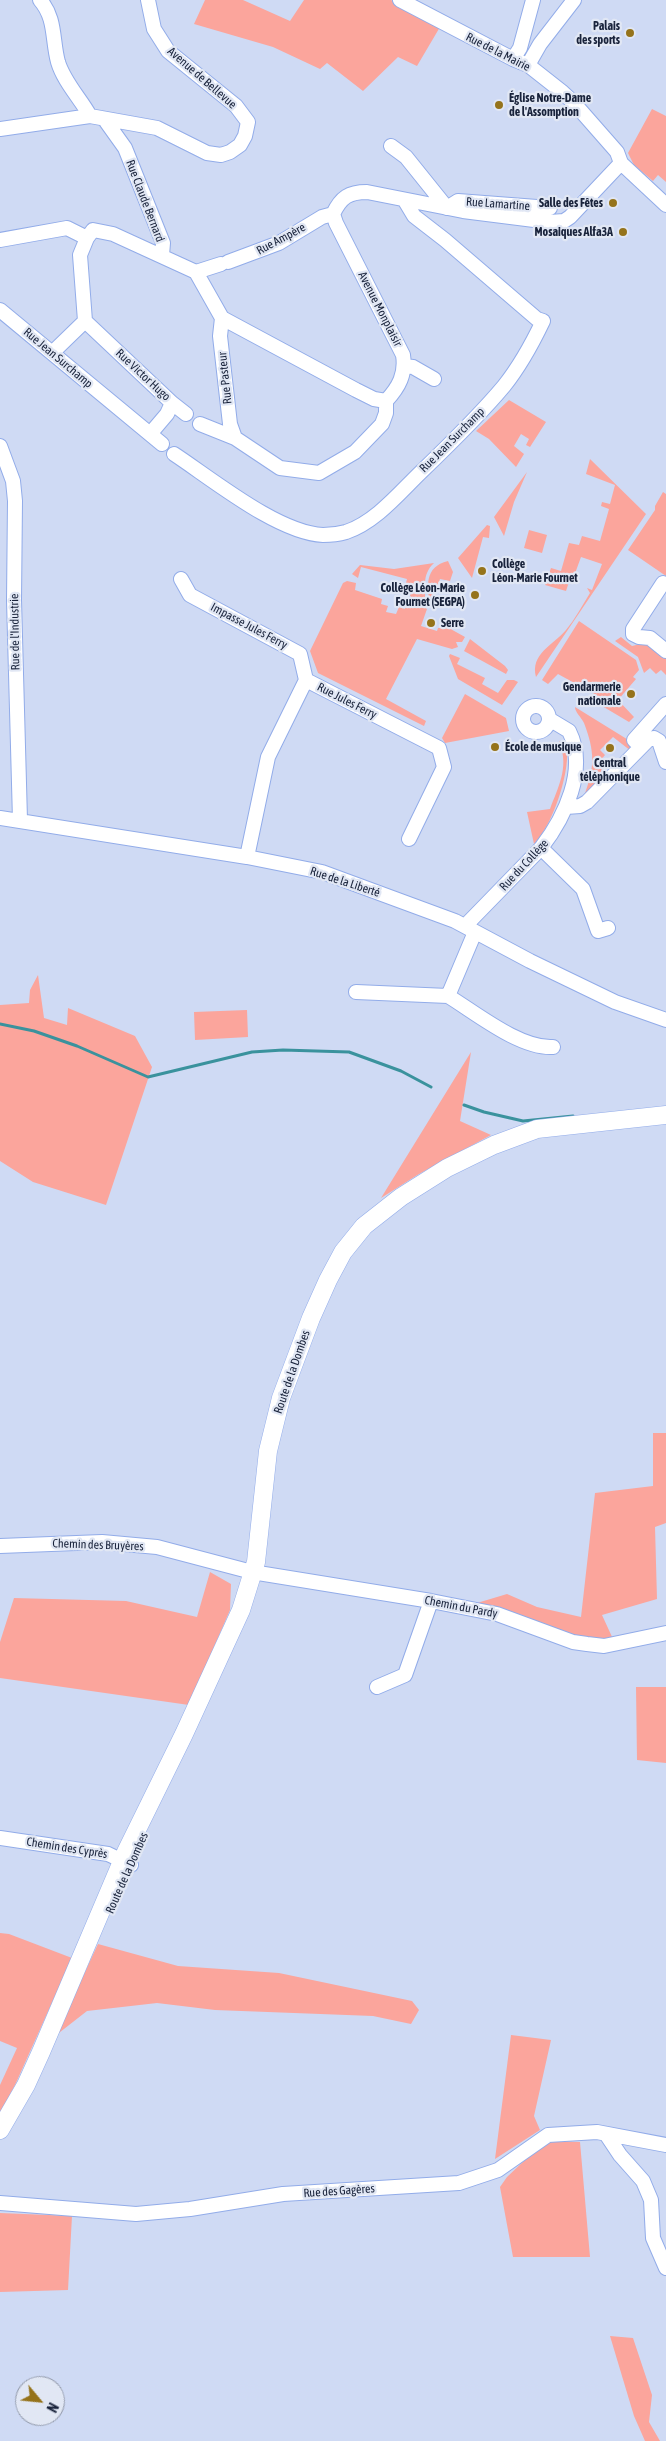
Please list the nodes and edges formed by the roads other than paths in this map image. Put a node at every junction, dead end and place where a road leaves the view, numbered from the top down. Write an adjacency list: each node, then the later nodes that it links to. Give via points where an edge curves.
1 (40, 0): 8 (street, via 53,27 58,63)
2 (148, 0): 10 (street, Avenue de Bellevue, via 154,29 168,51 236,106 248,122 240,145 220,155 207,153 158,128)
3 (400, 0): 6 (street, Rue de la Mairie)
4 (533, 0): 6 (street)
5 (574, 0): 7 (street)
6 (516, 54): 7 (street, Rue de la Mairie)
7 (528, 65): 14 (street, Rue de la Mairie, via 574,103 617,152)
8 (90, 116): 9 (street, Avenue de Bellevue); 11 (street, Avenue de Bellevue)
9 (105, 120): 10 (street, Avenue de Bellevue); 13 (street, Rue Claude Bernard)
10 (147, 127): 13 (street, via 135,134)
11 (0, 130)
12 (391, 146): 17 (street, via 406,156)
13 (125, 148): 22 (street, Rue Claude Bernard, via 163,243)
14 (620, 163): 16 (street, Rue de la Mairie); 17 (street, via 564,222)
15 (405, 201): 17 (street); 19 (street, via 355,192 346,195); 38 (street, Rue Jean Surchamp, via 414,216 543,321 529,349 481,412 388,504 362,524 339,534 324,535 293,528 244,501)
16 (666, 205)
17 (448, 208): 18 (street, Rue Lamartine, via 458,201)
18 (550, 208)
19 (333, 214): 23 (street, Rue Ampère, via 260,252); 28 (street, Avenue Monplaisir, via 403,354)
20 (86, 238): 21 (street, via 67,228); 22 (street, via 93,230 113,234); 26 (street, via 80,255)
21 (0, 240)
22 (162, 255): 23 (street)
23 (196, 272): 25 (street)
24 (0, 310): 27 (street, Rue Jean Surchamp)
25 (222, 318): 30 (street, via 356,390); 35 (street, Rue Pasteur, via 221,345 230,424)
26 (85, 321): 27 (street); 31 (street, Rue Victor Hugo)
27 (52, 353): 34 (street, Rue Jean Surchamp)
28 (404, 366): 29 (street, via 413,367); 30 (street, via 401,380)
29 (434, 379)
30 (386, 401): 35 (street, via 382,424 354,452 319,474 280,468)
31 (172, 403): 32 (street); 34 (street, Rue Victor Hugo)
32 (186, 414)
33 (200, 424): 35 (street)
34 (150, 434): 36 (street, Rue Jean Surchamp)
35 (235, 438)
36 (162, 444)
37 (0, 446): 49 (street, Rue de l'Industrie, via 13,482 15,501 14,600)
38 (174, 454)
39 (181, 579): 42 (street, Impasse Jules Ferry, via 190,595 300,654)
40 (662, 583): 41 (street, via 633,634 639,638 650,638)
41 (666, 652)
42 (306, 680): 50 (street, Rue Jules Ferry, via 439,748 444,767); 52 (street, Rue Jules Ferry, via 268,757)
43 (666, 704): 45 (street, via 634,740)
44 (549, 719): 47 (street, Rue du Collège, via 569,730 575,747 574,780)
45 (641, 747): 46 (street, via 654,738 659,740); 47 (street, via 587,802 580,806)
46 (666, 762)
47 (566, 806): 51 (street, Rue du Collège)
48 (0, 818): 49 (street, Rue de la Liberté)
49 (20, 820): 52 (street, Rue de la Liberté)
50 (409, 839)
51 (541, 848): 53 (street); 56 (street, Rue du Collège)
52 (247, 856): 56 (street, Rue de la Liberté, via 322,872)
53 (583, 889): 54 (street); 55 (street, via 598,931)
54 (575, 904)
55 (608, 928)
56 (470, 929): 58 (street); 59 (street, Rue de la Liberté, via 615,1002)
57 (356, 992): 58 (street)
58 (448, 996): 60 (street, via 514,1036 539,1048)
59 (666, 1020)
60 (553, 1047)
61 (666, 1115): 63 (main road, Route de la Dombes, via 537,1129 494,1145 425,1181 364,1226 343,1252 315,1310 281,1398 268,1451 260,1539)
62 (0, 1546): 63 (street, Chemin des Bruyères, via 136,1544 173,1550)
63 (252, 1572): 64 (street, Chemin du Pardy); 68 (main road, Route de la Dombes, via 241,1610)
64 (431, 1601): 65 (street, Chemin du Pardy, via 497,1614 573,1642 587,1644 604,1646); 66 (street, via 405,1675)
65 (666, 1633)
66 (377, 1687)
67 (0, 1838): 68 (street, Chemin des Cyprès, via 100,1852)
68 (127, 1862): 69 (main road, Route de la Dombes, via 86,1965 61,2007)
69 (26, 2085): 70 (main road, Route de la Dombes); 73 (main road)
70 (0, 2130)
71 (606, 2134): 72 (street, Rue des Gagères); 74 (street, Rue des Gagères, via 548,2135 498,2170 459,2183 283,2194 136,2214); 75 (street, via 643,2181 650,2200 653,2238)
72 (666, 2145)
73 (0, 2146)
74 (0, 2203)
75 (666, 2268)

